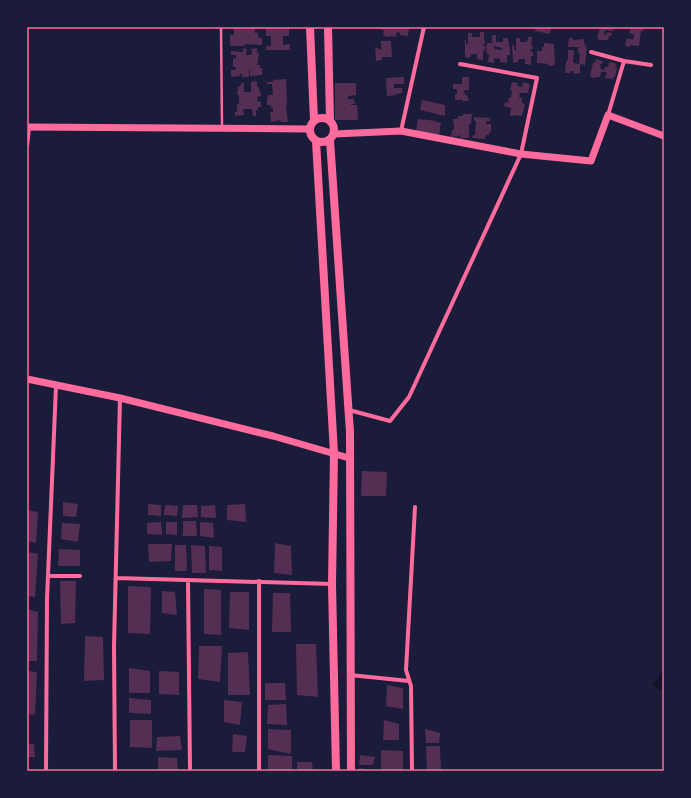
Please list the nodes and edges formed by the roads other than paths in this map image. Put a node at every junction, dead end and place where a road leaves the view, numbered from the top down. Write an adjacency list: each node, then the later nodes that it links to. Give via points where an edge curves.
1 (221, 27): 13 (lane)
2 (310, 27): 10 (main road)
3 (328, 27): 11 (main road)
4 (424, 27): 15 (street)
5 (591, 52): 6 (street)
6 (624, 61): 8 (street); 9 (street)
7 (460, 64): 20 (street, via 537,78)
8 (652, 65)
9 (608, 115): 16 (street); 20 (street, via 591,161)
10 (314, 120): 11 (main road, via 322,118); 14 (main road)
11 (330, 121): 17 (main road, via 334,127)
12 (28, 127): 13 (street); 19 (street)
13 (222, 129): 14 (street)
14 (309, 129): 18 (main road)
15 (401, 131): 17 (street); 20 (street)
16 (664, 136)
17 (332, 137): 18 (main road, via 323,142); 24 (main road)
18 (316, 142): 25 (main road)
19 (27, 146)
20 (521, 154): 24 (street, via 408,397 390,421)
21 (27, 379): 22 (street)
22 (56, 386): 23 (street); 28 (street)
23 (120, 398): 25 (street); 30 (street)
24 (348, 410): 26 (main road)
25 (334, 453): 26 (street); 33 (main road)
26 (350, 458): 34 (main road)
27 (415, 507): 35 (street, via 406,670)
28 (48, 576): 29 (street); 36 (street)
29 (80, 576)
30 (116, 578): 31 (street); 37 (street)
31 (188, 580): 32 (street); 38 (street)
32 (259, 581): 33 (street); 39 (street)
33 (332, 584): 40 (main road)
34 (350, 675): 35 (street); 41 (main road)
35 (409, 681): 42 (street)
36 (46, 771)
37 (115, 771)
38 (190, 771)
39 (259, 771)
40 (336, 771)
41 (351, 771)
42 (412, 771)

